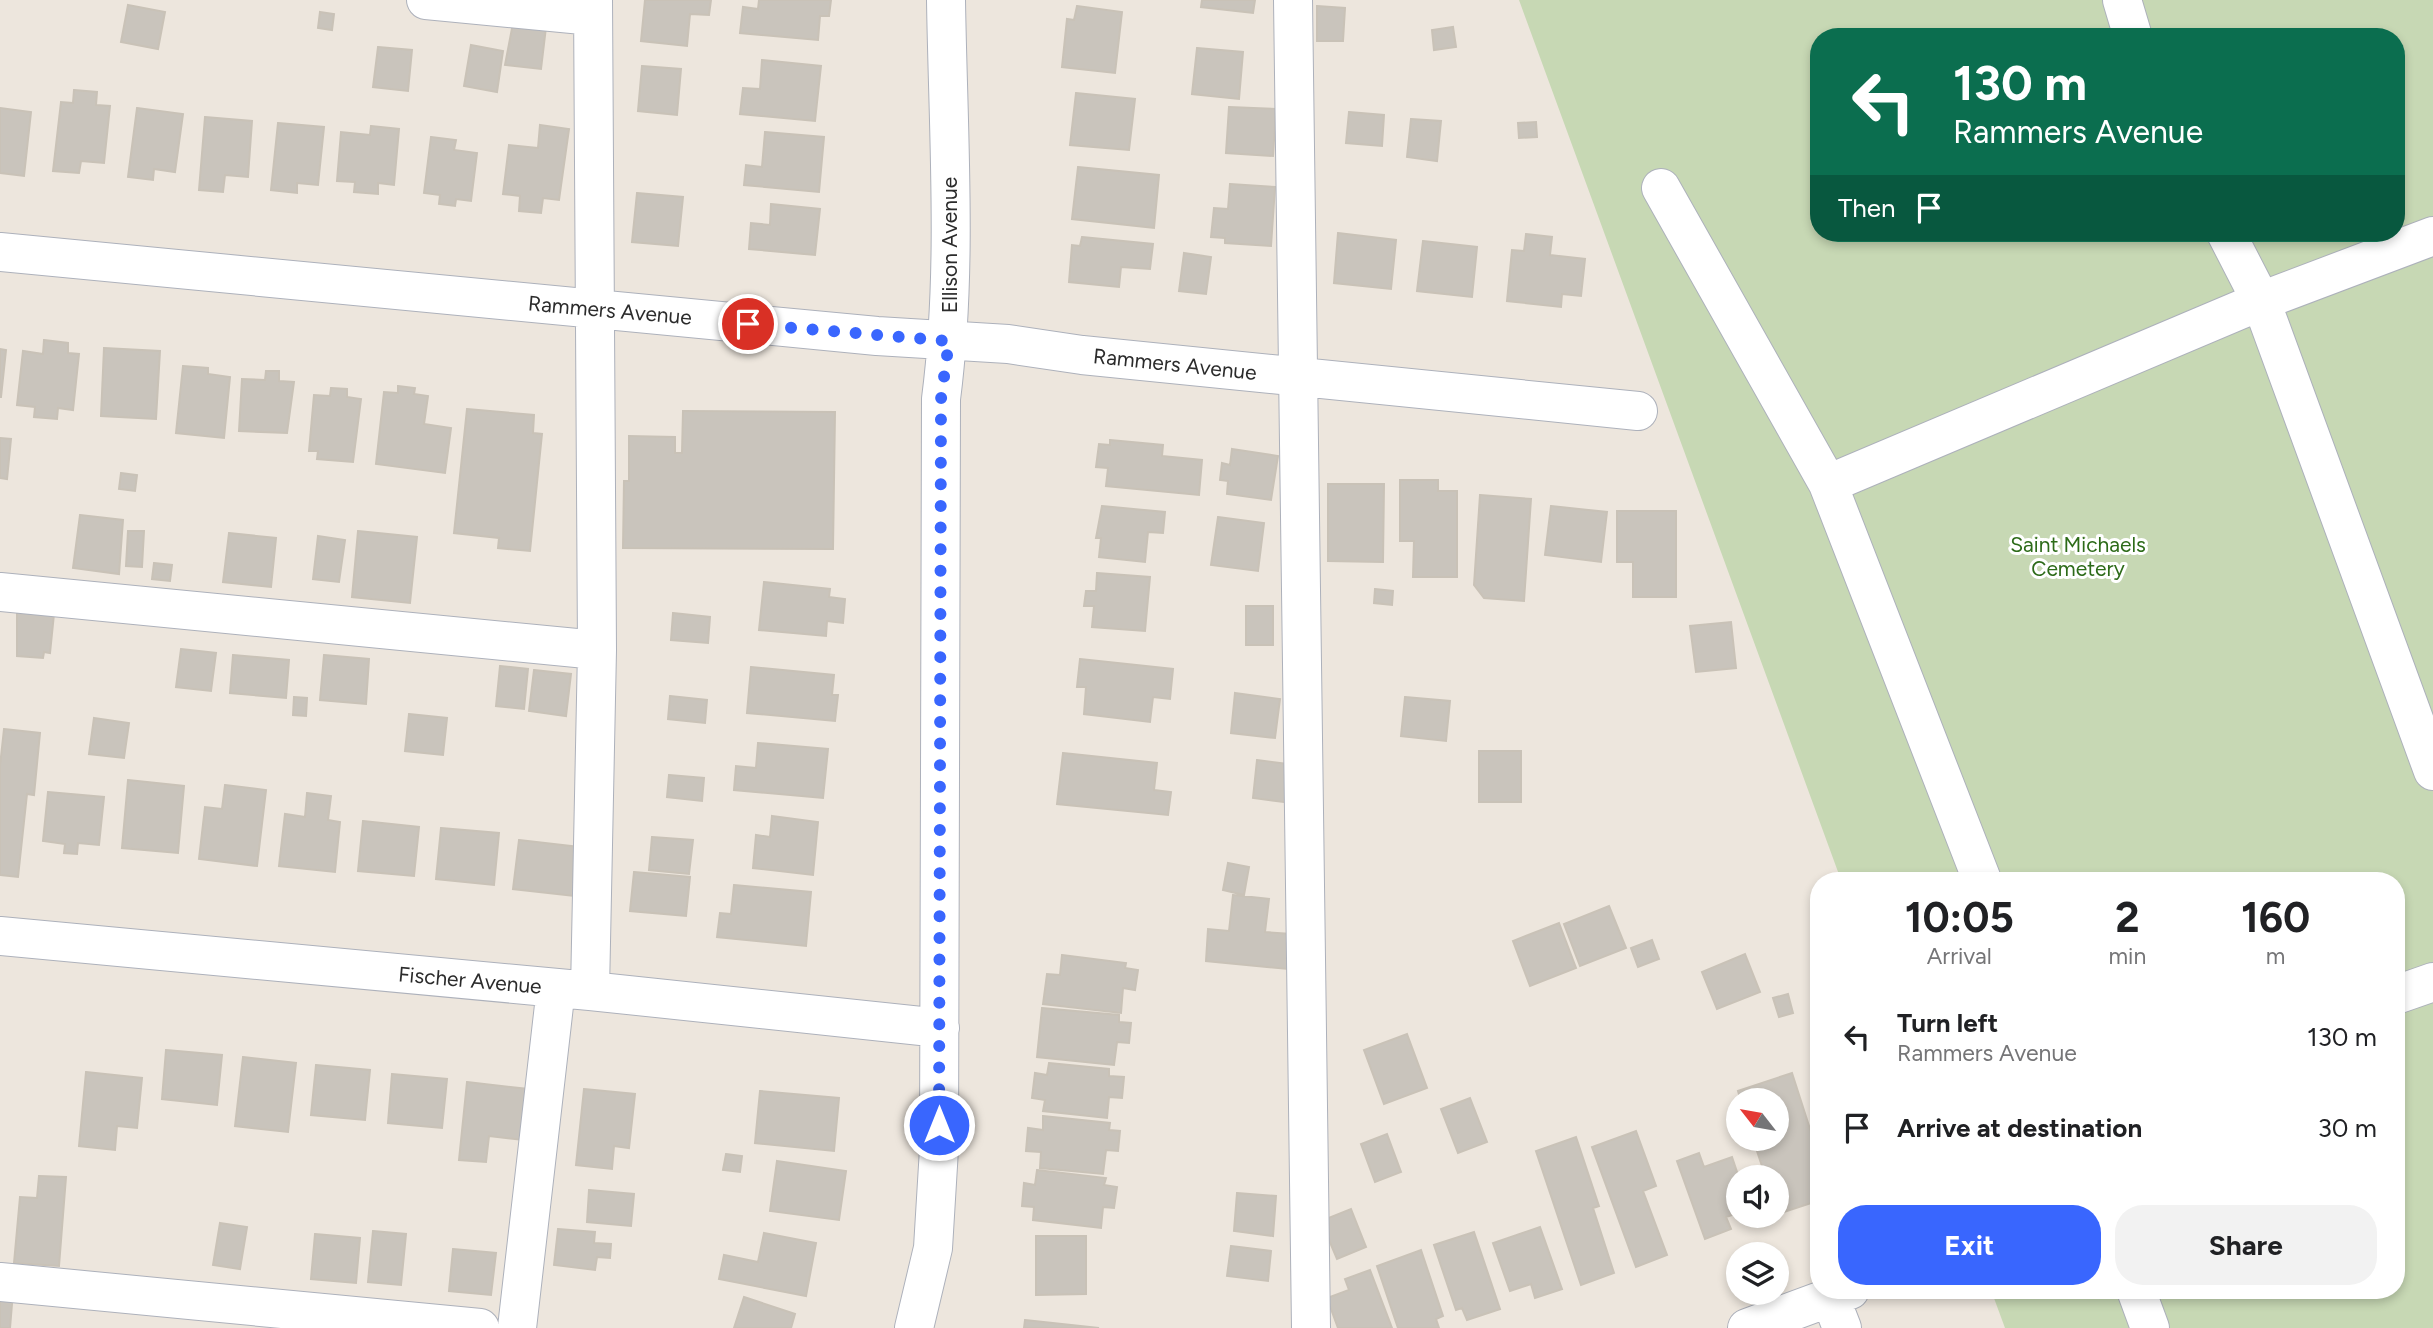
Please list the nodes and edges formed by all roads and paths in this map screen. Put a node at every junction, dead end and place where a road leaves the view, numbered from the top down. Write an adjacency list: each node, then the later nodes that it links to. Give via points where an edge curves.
1 (426, 0): 5 (street)
2 (946, 0): 13 (street, Ellison Avenue)
3 (1293, 0): 14 (street)
4 (2122, 0): 6 (street)
5 (593, 8): 12 (street)
6 (2130, 28)
7 (1661, 188): 16 (street)
8 (2433, 236): 11 (street)
9 (2231, 242): 11 (street)
10 (0, 252): 12 (street, Rammers Avenue)
11 (2261, 302): 16 (street); 19 (street)
12 (594, 309): 13 (street, Rammers Avenue); 18 (street)
13 (949, 341): 14 (street, Rammers Avenue); 25 (street, Ellison Avenue, via 941,399)
14 (1299, 377): 15 (street, Rammers Avenue); 32 (street)
15 (1638, 411)
16 (1828, 484): 20 (street)
17 (0, 592): 18 (street)
18 (597, 650): 23 (street)
19 (2433, 771)
20 (1979, 872)
21 (0, 936): 23 (street, Fischer Avenue)
22 (2433, 982): 24 (street)
23 (573, 989): 25 (street, Fischer Avenue); 30 (street)
24 (2405, 992)
25 (940, 1028): 31 (street, Ellison Avenue, via 933,1248)
26 (0, 1282): 29 (street)
27 (2139, 1299): 34 (street)
28 (1841, 1305): 33 (street)
29 (480, 1328)
30 (517, 1328)
31 (914, 1328)
32 (1311, 1328)
33 (1747, 1328)
34 (2150, 1328)

